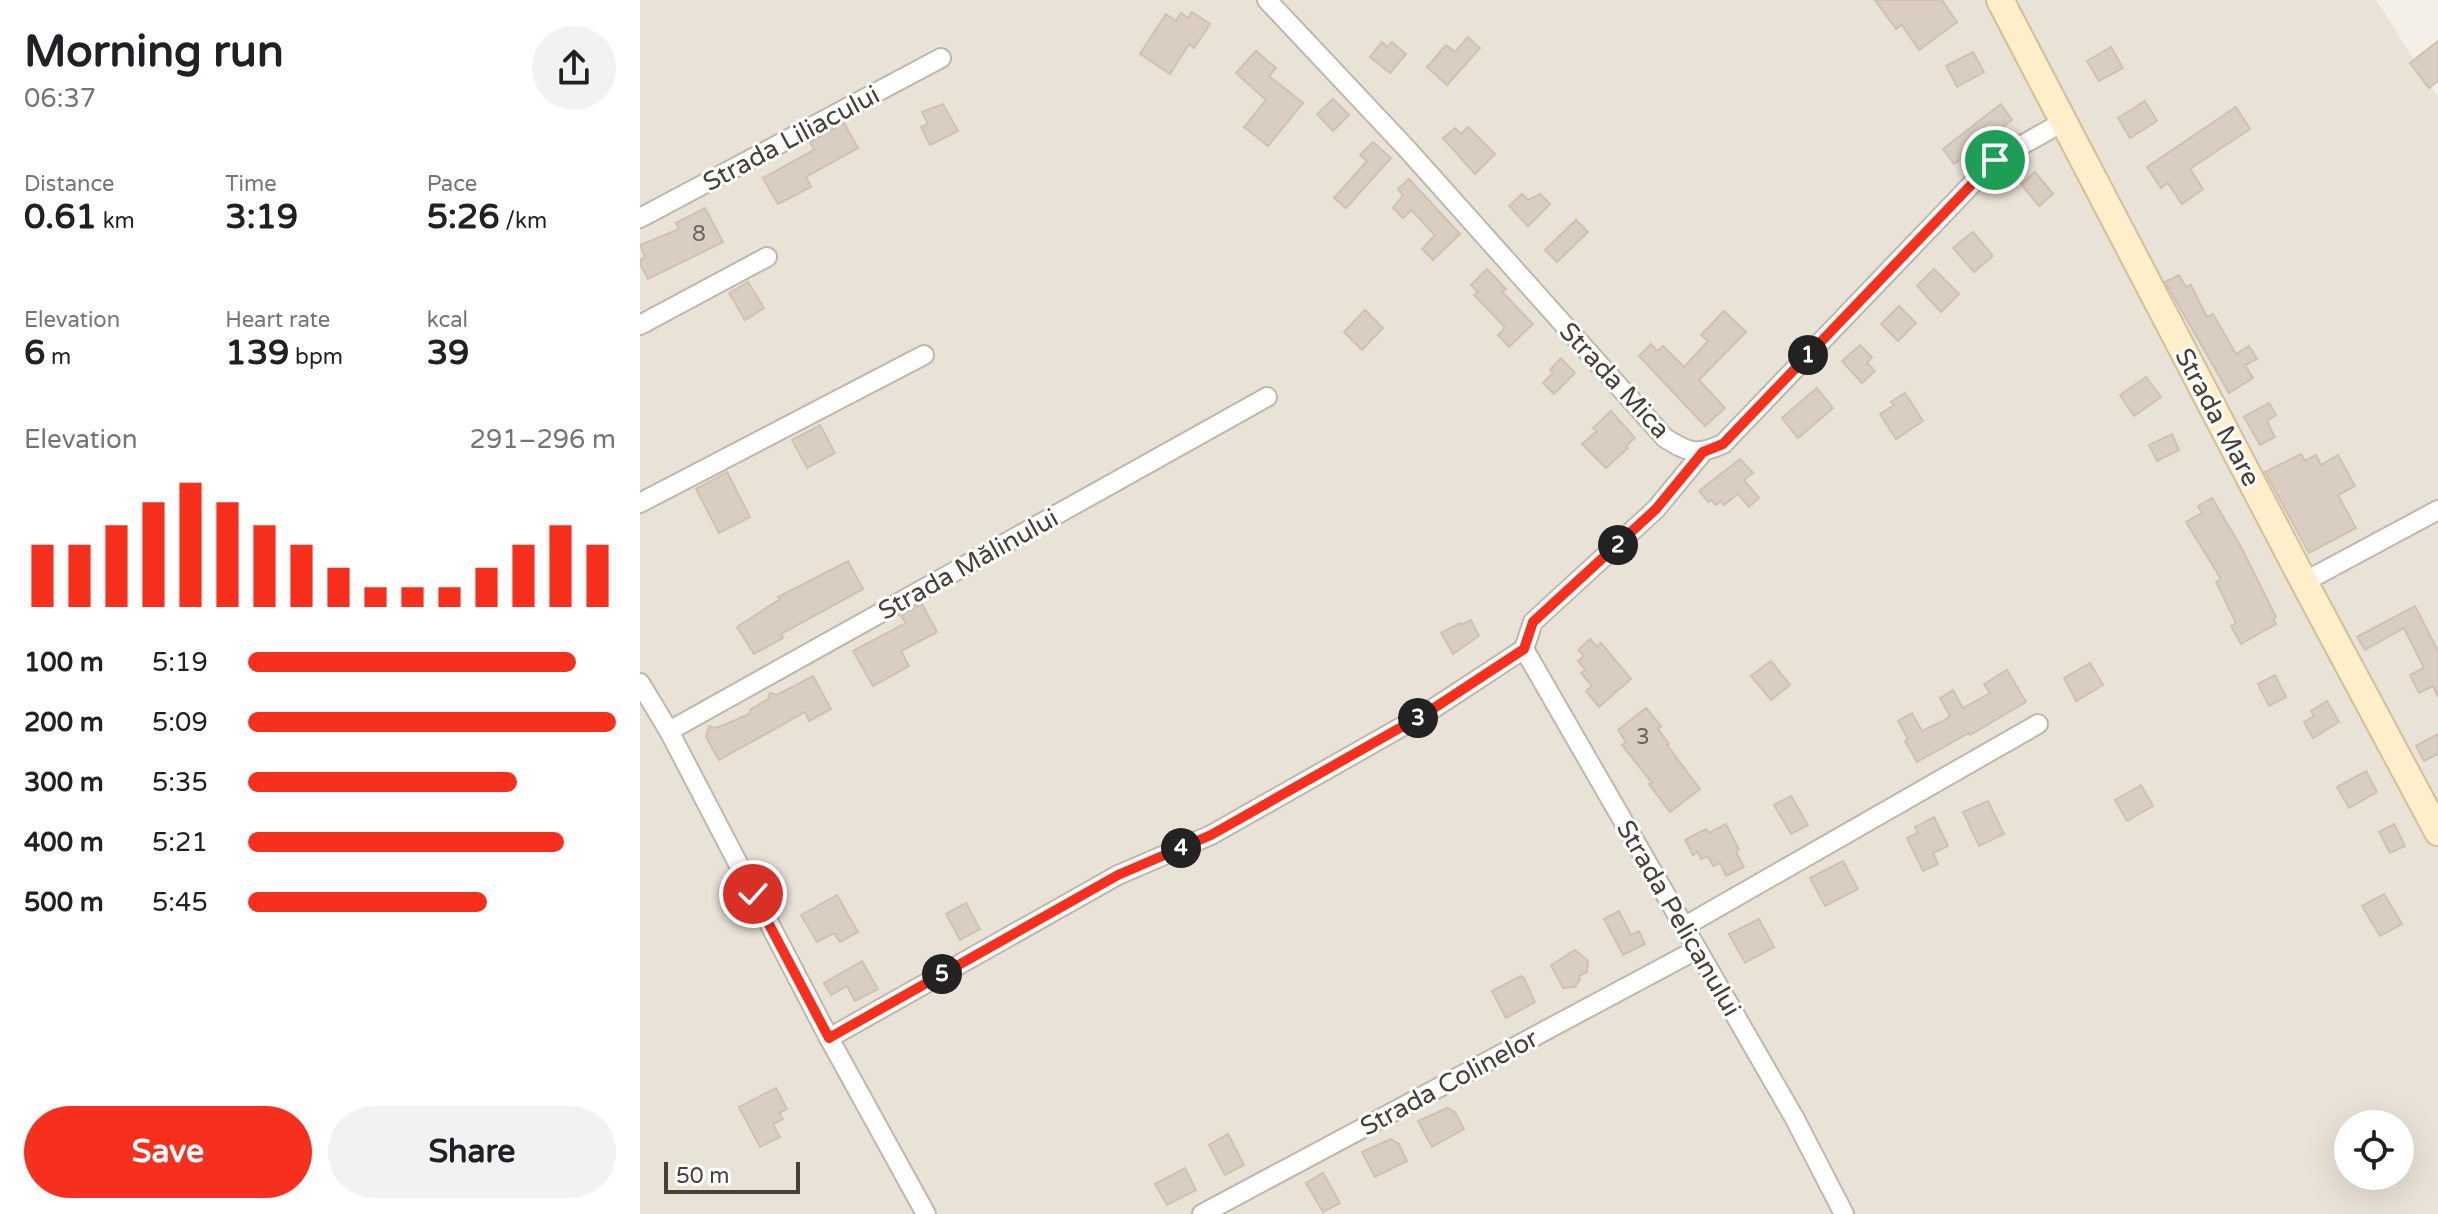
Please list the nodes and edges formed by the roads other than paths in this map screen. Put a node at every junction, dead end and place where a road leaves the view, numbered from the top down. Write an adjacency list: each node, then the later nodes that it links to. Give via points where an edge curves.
1 (1267, 0): 10 (street, Strada Mica, via 1665,438 1685,451)
2 (2000, 0): 4 (street, Strada Mare)
3 (941, 58): 5 (street, Strada Liliacului)
4 (2063, 122): 10 (street, via 1995,160 1723,444); 13 (street, Strada Mare)
5 (640, 218)
6 (767, 257): 7 (street)
7 (640, 325)
8 (924, 355): 11 (street)
9 (1267, 397): 17 (street, Strada Mălinului)
10 (1703, 452): 14 (street, via 1656,509 1533,622)
11 (640, 503)
12 (2438, 510): 13 (street)
13 (2304, 582): 18 (street, Strada Mare)
14 (1524, 649): 19 (street, Strada Pelicanului); 21 (street, via 1428,712 1211,835 1118,875)
15 (640, 683): 17 (street)
16 (2038, 724): 19 (street)
17 (669, 731): 21 (street)
18 (2438, 832)
19 (1685, 926): 20 (street, Strada Pelicanului)
20 (1696, 950): 23 (street, Strada Colinelor); 24 (street, Strada Pelicanului)
21 (829, 1038): 22 (street)
22 (926, 1214)
23 (1202, 1214)
24 (1844, 1214)

